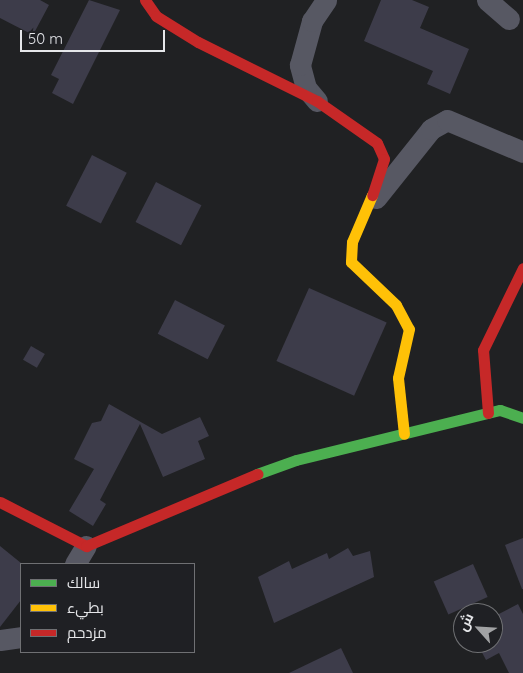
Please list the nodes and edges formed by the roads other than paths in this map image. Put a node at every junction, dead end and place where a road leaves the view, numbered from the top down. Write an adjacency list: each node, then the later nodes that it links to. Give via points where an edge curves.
1 (145, 0): 5 (street, via 156,16 198,42)
2 (326, 0): 5 (street, via 312,21 300,65 306,88)
3 (487, 0): 4 (street)
4 (509, 19)
5 (317, 101): 7 (street, via 377,143 384,159)
6 (523, 152): 7 (street, via 447,120 431,129)
7 (374, 200): 11 (street, via 352,242 351,262 396,305 409,329 398,378)
8 (523, 268): 9 (street, via 483,350)
9 (488, 413): 10 (street, via 500,410); 11 (street)
10 (523, 418)
11 (404, 434): 13 (street, via 278,467 196,496)
12 (0, 502): 13 (street)
13 (86, 546): 14 (street)
14 (76, 563)
15 (20, 636): 16 (street)
16 (0, 640)

